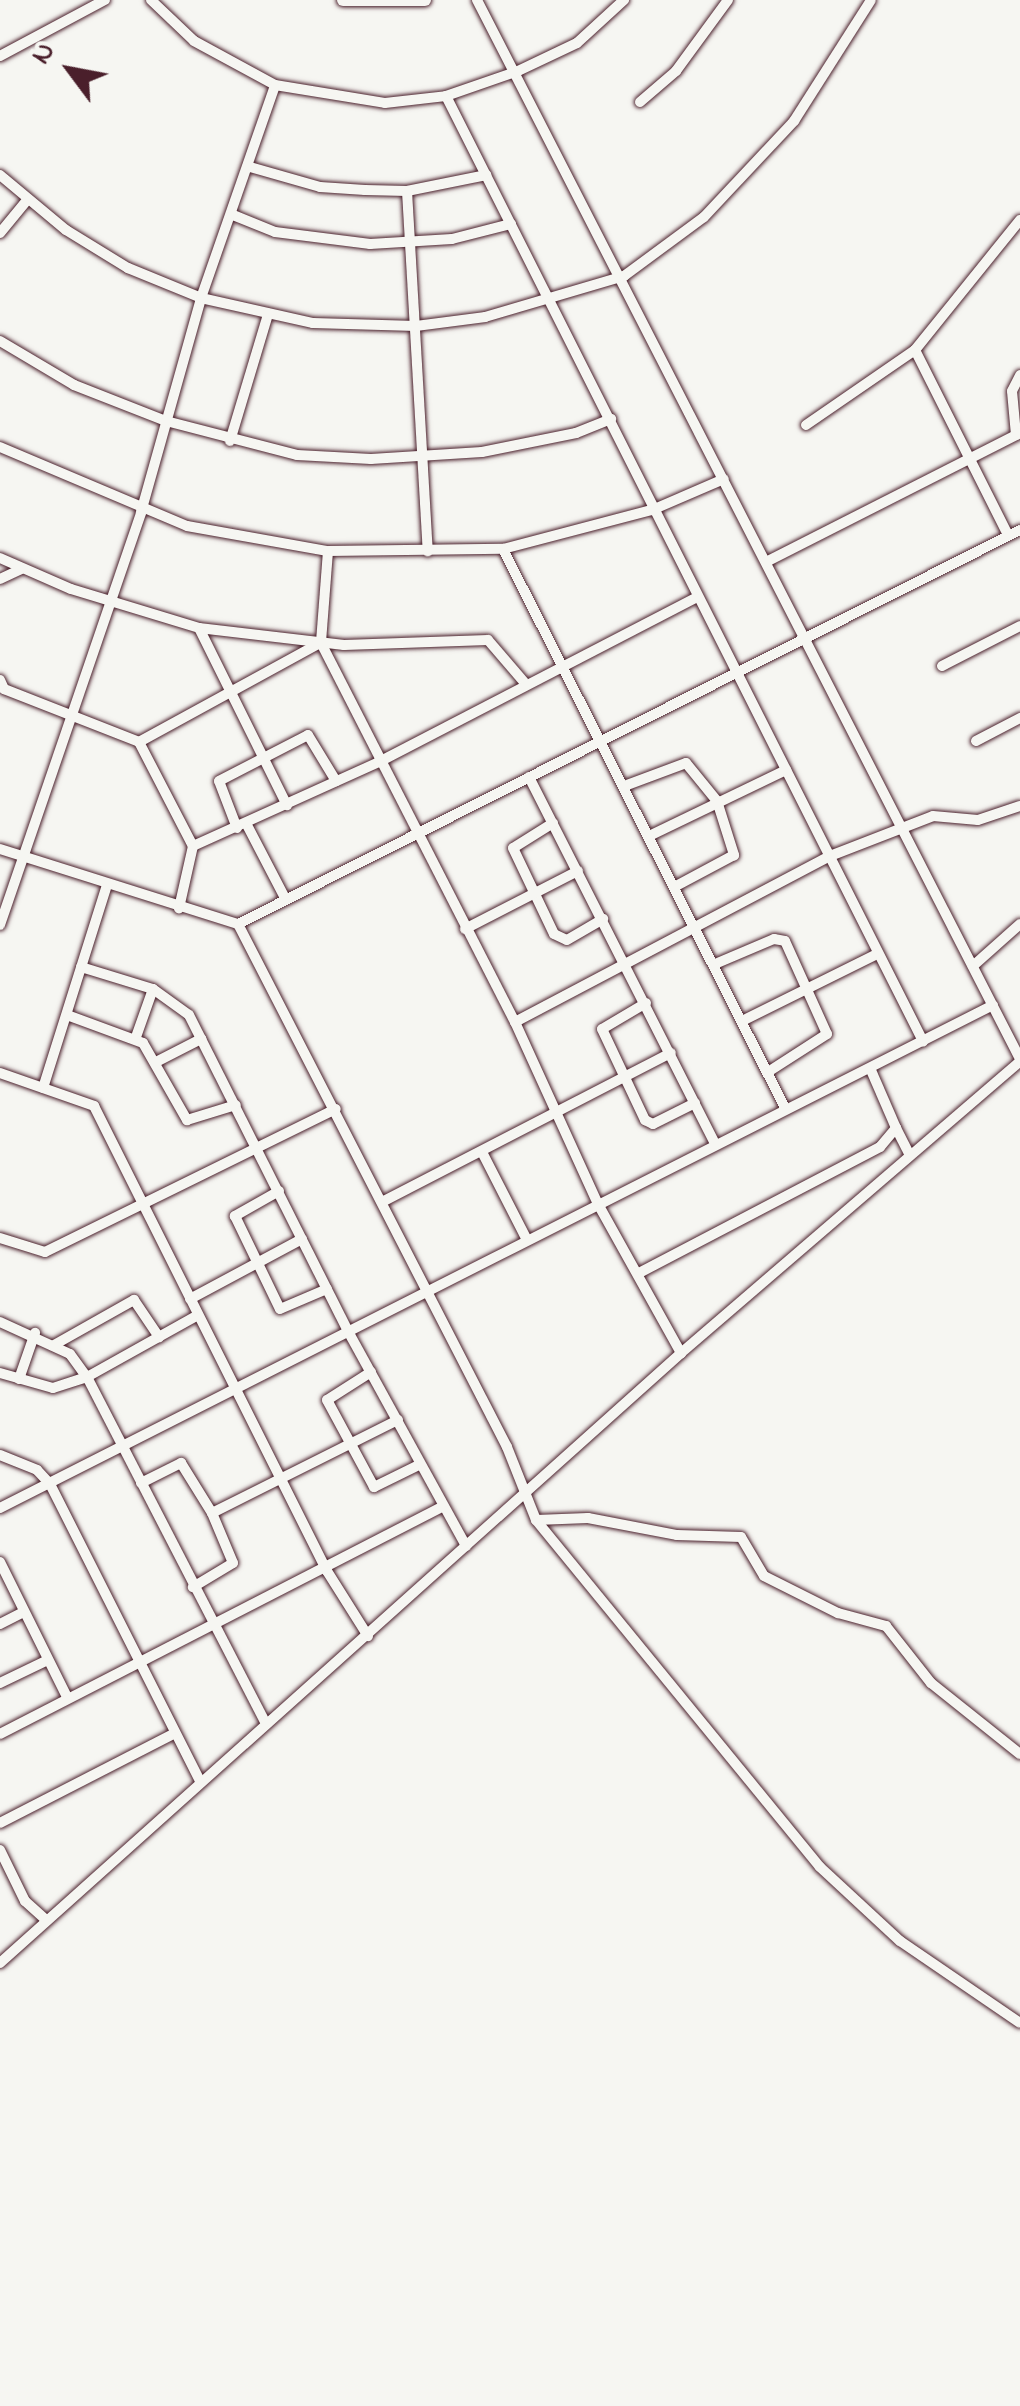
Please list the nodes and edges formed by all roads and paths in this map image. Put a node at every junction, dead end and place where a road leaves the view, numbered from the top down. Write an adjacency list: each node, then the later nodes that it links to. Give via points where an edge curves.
1 (106, 0): 9 (street)
2 (151, 0): 11 (street, via 194,41)
3 (342, 0): 4 (street)
4 (426, 0)
5 (477, 0): 10 (street)
6 (624, 0): 10 (street, via 576,44)
7 (728, 0): 13 (street, via 676,71)
8 (872, 0): 24 (street, via 760,162 704,217)
9 (0, 56)
10 (518, 71): 12 (street); 24 (street)
11 (275, 85): 12 (street, via 386,103); 14 (street)
12 (446, 96): 16 (street)
13 (640, 102)
14 (250, 167): 17 (street, via 320,186); 19 (street)
15 (0, 175): 18 (street)
16 (486, 175): 17 (street); 21 (street)
17 (406, 191): 23 (street)
18 (28, 199): 22 (street); 25 (street, via 128,268)
19 (233, 215): 23 (street, via 324,242); 25 (street)
20 (1020, 220): 30 (street)
21 (511, 224): 23 (street); 26 (street)
22 (0, 232)
23 (408, 242): 28 (street)
24 (624, 276): 26 (street); 40 (street)
25 (201, 298): 27 (street); 33 (street)
26 (552, 299): 28 (street); 32 (street)
27 (268, 314): 28 (street, via 314,323); 36 (street)
28 (416, 326): 38 (street)
29 (0, 340): 33 (street, via 74,385)
30 (915, 350): 34 (street); 39 (street)
31 (1020, 375): 35 (street, via 1012,391)
32 (612, 419): 38 (street, via 528,444); 41 (street)
33 (166, 421): 36 (street); 42 (street)
34 (806, 425)
35 (1018, 434): 39 (street)
36 (230, 441): 38 (street, via 297,455)
37 (0, 448): 42 (street)
38 (424, 456): 47 (street)
39 (968, 461): 44 (street); 49 (street)
40 (724, 479): 41 (street); 49 (street)
41 (652, 510): 45 (street); 52 (street)
42 (141, 512): 46 (street, via 241,539); 53 (street)
43 (1020, 530): 44 (street)
44 (1008, 535): 56 (street)
45 (503, 549): 47 (street); 58 (street)
46 (328, 551): 47 (street); 57 (street)
47 (428, 551)
48 (0, 558): 50 (street)
49 (766, 562): 56 (street)
50 (21, 569): 51 (street); 53 (street)
51 (0, 579)
52 (695, 598): 58 (street); 60 (street)
53 (109, 602): 55 (street); 64 (street)
54 (1020, 626): 59 (street)
55 (198, 628): 57 (street); 63 (street)
56 (807, 642): 60 (street); 80 (street)
57 (321, 643): 61 (street, via 488,640); 63 (street); 70 (street)
58 (565, 665): 61 (street); 68 (street)
59 (942, 666)
60 (737, 676): 68 (street); 71 (street)
61 (524, 682): 70 (street)
62 (1, 687): 64 (street)
63 (228, 691): 67 (street); 69 (street)
64 (68, 714): 67 (street); 86 (street)
65 (1020, 718): 66 (street)
66 (976, 740)
67 (140, 742): 83 (street)
68 (604, 744): 72 (street); 74 (street)
69 (264, 758): 73 (street, via 311,736); 76 (street); 79 (street, via 216,784)
70 (380, 762): 73 (street); 81 (street)
71 (786, 770): 75 (street); 85 (street)
72 (529, 778): 78 (street); 81 (street)
73 (336, 781): 76 (street)
74 (627, 785): 75 (street, via 686,763); 82 (street)
75 (717, 802): 82 (street); 89 (street, via 734,855)
76 (287, 805): 79 (street)
77 (1020, 806): 80 (street, via 995,818 933,816)
78 (553, 823): 87 (street); 90 (street, via 513,848)
79 (242, 827): 83 (street); 91 (street)
80 (902, 828): 85 (street); 102 (street)
81 (416, 834): 91 (street); 98 (street)
82 (651, 835): 89 (street)
83 (194, 846): 92 (street)
84 (0, 849): 86 (street)
85 (830, 856): 97 (street); 99 (street)
86 (22, 857): 88 (street); 96 (street)
87 (578, 871): 90 (street); 93 (street)
88 (107, 885): 92 (street); 103 (street)
89 (676, 886): 97 (street)
90 (533, 894): 93 (street, via 560,939); 98 (street)
91 (284, 896): 94 (street)
92 (180, 908): 94 (street)
93 (603, 919): 100 (street)
94 (238, 924): 124 (street)
95 (1020, 924): 102 (street)
96 (0, 925)
97 (696, 928): 100 (street); 101 (street)
98 (464, 929): 109 (street)
99 (875, 955): 105 (street); 113 (street)
100 (627, 964): 106 (street); 109 (street)
101 (715, 964): 105 (street, via 780,938); 110 (street)
102 (973, 966): 107 (street)
103 (82, 967): 104 (street); 108 (street)
104 (153, 989): 111 (street); 112 (street, via 180,1004)
105 (807, 989): 110 (street); 118 (street, via 825,1040)
106 (646, 1003): 114 (street); 120 (street, via 602,1030)
107 (993, 1005): 113 (street); 115 (street)
108 (67, 1015): 111 (street); 121 (street)
109 (514, 1022): 126 (street)
110 (742, 1022): 118 (street)
111 (136, 1037): 116 (street)
112 (201, 1039): 116 (street); 123 (street)
113 (923, 1041): 117 (street)
114 (671, 1053): 120 (street); 122 (street)
115 (1020, 1060): 131 (street)
116 (156, 1062): 123 (street, via 187,1120)
117 (870, 1068): 125 (street); 127 (street)
118 (768, 1072): 125 (street)
119 (0, 1073): 121 (street)
120 (626, 1076): 122 (street, via 649,1123); 126 (street)
121 (43, 1088): 135 (street, via 94,1106)
122 (696, 1103): 128 (street)
123 (236, 1105): 129 (street)
124 (336, 1110): 129 (street); 133 (street)
125 (786, 1110): 128 (street)
126 (559, 1113): 130 (street); 134 (street)
127 (896, 1128): 131 (street); 140 (street, via 868,1158)
128 (715, 1142): 134 (street)
129 (256, 1147): 132 (street); 135 (street)
130 (482, 1152): 133 (street); 137 (street)
131 (910, 1155): 150 (street)
132 (278, 1191): 138 (street); 139 (street, via 235,1214)
133 (382, 1202): 142 (street)
134 (598, 1204): 137 (street); 140 (street)
135 (144, 1206): 136 (street, via 45,1252); 143 (street)
136 (0, 1238)
137 (526, 1238): 142 (street)
138 (302, 1240): 139 (street); 141 (street)
139 (259, 1264): 141 (street, via 282,1312); 143 (street)
140 (638, 1273): 150 (street)
141 (328, 1289): 147 (street)
142 (428, 1290): 147 (street); 164 (street)
143 (190, 1299): 144 (street)
144 (198, 1315): 148 (street); 155 (street)
145 (0, 1322): 146 (street)
146 (34, 1333): 149 (street); 154 (street)
147 (348, 1334): 151 (street); 155 (street)
148 (159, 1337): 149 (street, via 134,1300); 153 (street)
149 (54, 1345): 153 (street)
150 (681, 1352): 164 (street)
151 (371, 1372): 156 (street); 157 (street, via 327,1400)
152 (0, 1374): 154 (street)
153 (87, 1377): 154 (street, via 54,1388); 158 (street)
154 (19, 1379)
155 (237, 1390): 158 (street); 161 (street)
156 (398, 1420): 157 (street); 160 (street)
157 (350, 1443): 160 (street, via 374,1487); 161 (street)
158 (123, 1449): 162 (street); 163 (street)
159 (0, 1455): 163 (street, via 37,1470)
160 (420, 1466): 166 (street)
161 (280, 1476): 167 (street); 171 (street)
162 (141, 1482): 167 (street, via 181,1463); 172 (street)
163 (50, 1484): 165 (street); 178 (street)
164 (526, 1492): 168 (street); 169 (street)
165 (0, 1508)
166 (440, 1508): 169 (street); 171 (street)
167 (212, 1513): 172 (street, via 233,1563)
168 (536, 1520): 184 (street, via 588,1518 677,1535 740,1538 764,1576 838,1613 886,1626 931,1683); 191 (street, via 820,1867 900,1941)
169 (466, 1546): 176 (street)
170 (0, 1562): 173 (street)
171 (327, 1570): 175 (street); 176 (street)
172 (193, 1586): 175 (street)
173 (24, 1612): 174 (street); 177 (street)
174 (0, 1624)
175 (213, 1626): 178 (street); 181 (street)
176 (368, 1636): 181 (street)
177 (48, 1660): 179 (street); 180 (street)
178 (138, 1663): 180 (street); 183 (street)
179 (0, 1683)
180 (68, 1698): 182 (street)
181 (266, 1724): 185 (street)
182 (0, 1734)
183 (171, 1735): 185 (street); 186 (street)
184 (1020, 1754)
185 (200, 1781): 188 (street)
186 (0, 1823)
187 (0, 1850): 188 (street, via 25,1902)
188 (46, 1920): 190 (street)
189 (0, 1941): 190 (street)
190 (4, 1960)
191 (1020, 2024)

